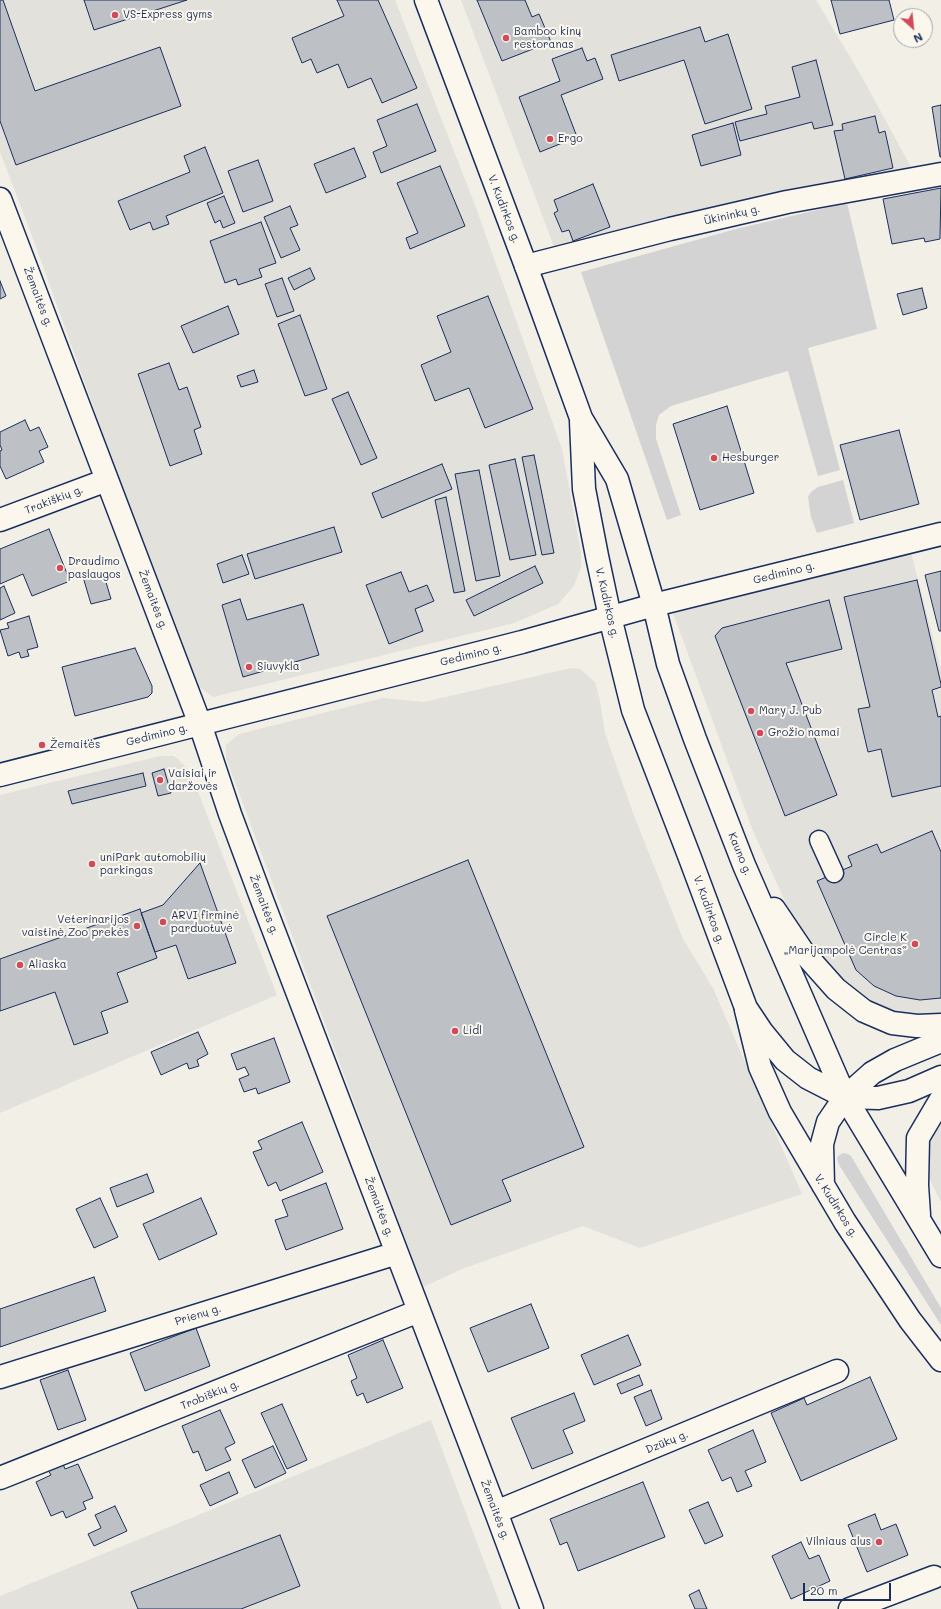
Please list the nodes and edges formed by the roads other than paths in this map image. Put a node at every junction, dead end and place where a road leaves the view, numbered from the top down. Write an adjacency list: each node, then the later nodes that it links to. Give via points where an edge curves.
1 (426, 0): 4 (main road, V. Kudirkos g.)
2 (941, 174): 4 (main road, Ūkininkų g., via 787,202)
3 (0, 199): 6 (main road, Žemaitės g.)
4 (526, 266): 5 (main road, V. Kudirkos g.)
5 (581, 418): 9 (main road, V. Kudirkos g., via 617,479); 10 (main road, V. Kudirkos g., via 584,489)
6 (108, 480): 7 (main road, Trakiškių g.); 11 (main road, Žemaitės g.)
7 (0, 520)
8 (941, 534): 9 (main road, Gedimino g.)
9 (654, 605): 10 (main road, Gedimino g.); 14 (main road, Kauno g., via 668,664)
10 (610, 617): 11 (main road, Gedimino g.); 16 (main road, V. Kudirkos g., via 633,710)
11 (200, 724): 12 (main road, Gedimino g.); 24 (main road, Žemaitės g., via 230,814)
12 (0, 775)
13 (819, 840): 15 (lane)
14 (744, 865): 17 (main road, via 803,952 836,989 864,1011 892,1023); 20 (main road, Kauno g.)
15 (834, 873)
16 (746, 1008): 20 (main road, via 785,1060 808,1078); 22 (main road, V. Kudirkos g., via 760,1067 780,1112)
17 (941, 1025)
18 (941, 1041): 20 (main road, via 895,1060 872,1073)
19 (941, 1077): 20 (main road, via 909,1091 878,1098)
20 (846, 1096): 22 (main road, via 828,1122 822,1144); 23 (main road)
21 (941, 1099): 23 (main road, via 918,1138)
22 (823, 1187): 27 (main road, V. Kudirkos g., via 910,1320)
23 (919, 1221): 25 (main road)
24 (397, 1253): 26 (main road, Žemaitės g.); 29 (main road, Prienų g.)
25 (941, 1256)
26 (420, 1311): 30 (main road, Trobiškių g.); 31 (main road, Žemaitės g.)
27 (941, 1360)
28 (838, 1371): 31 (main road, Dzūkų g.)
29 (0, 1376)
30 (0, 1478)
31 (496, 1512): 33 (main road, Žemaitės g.)
32 (934, 1577): 34 (main road)
33 (532, 1609)
34 (850, 1609)

